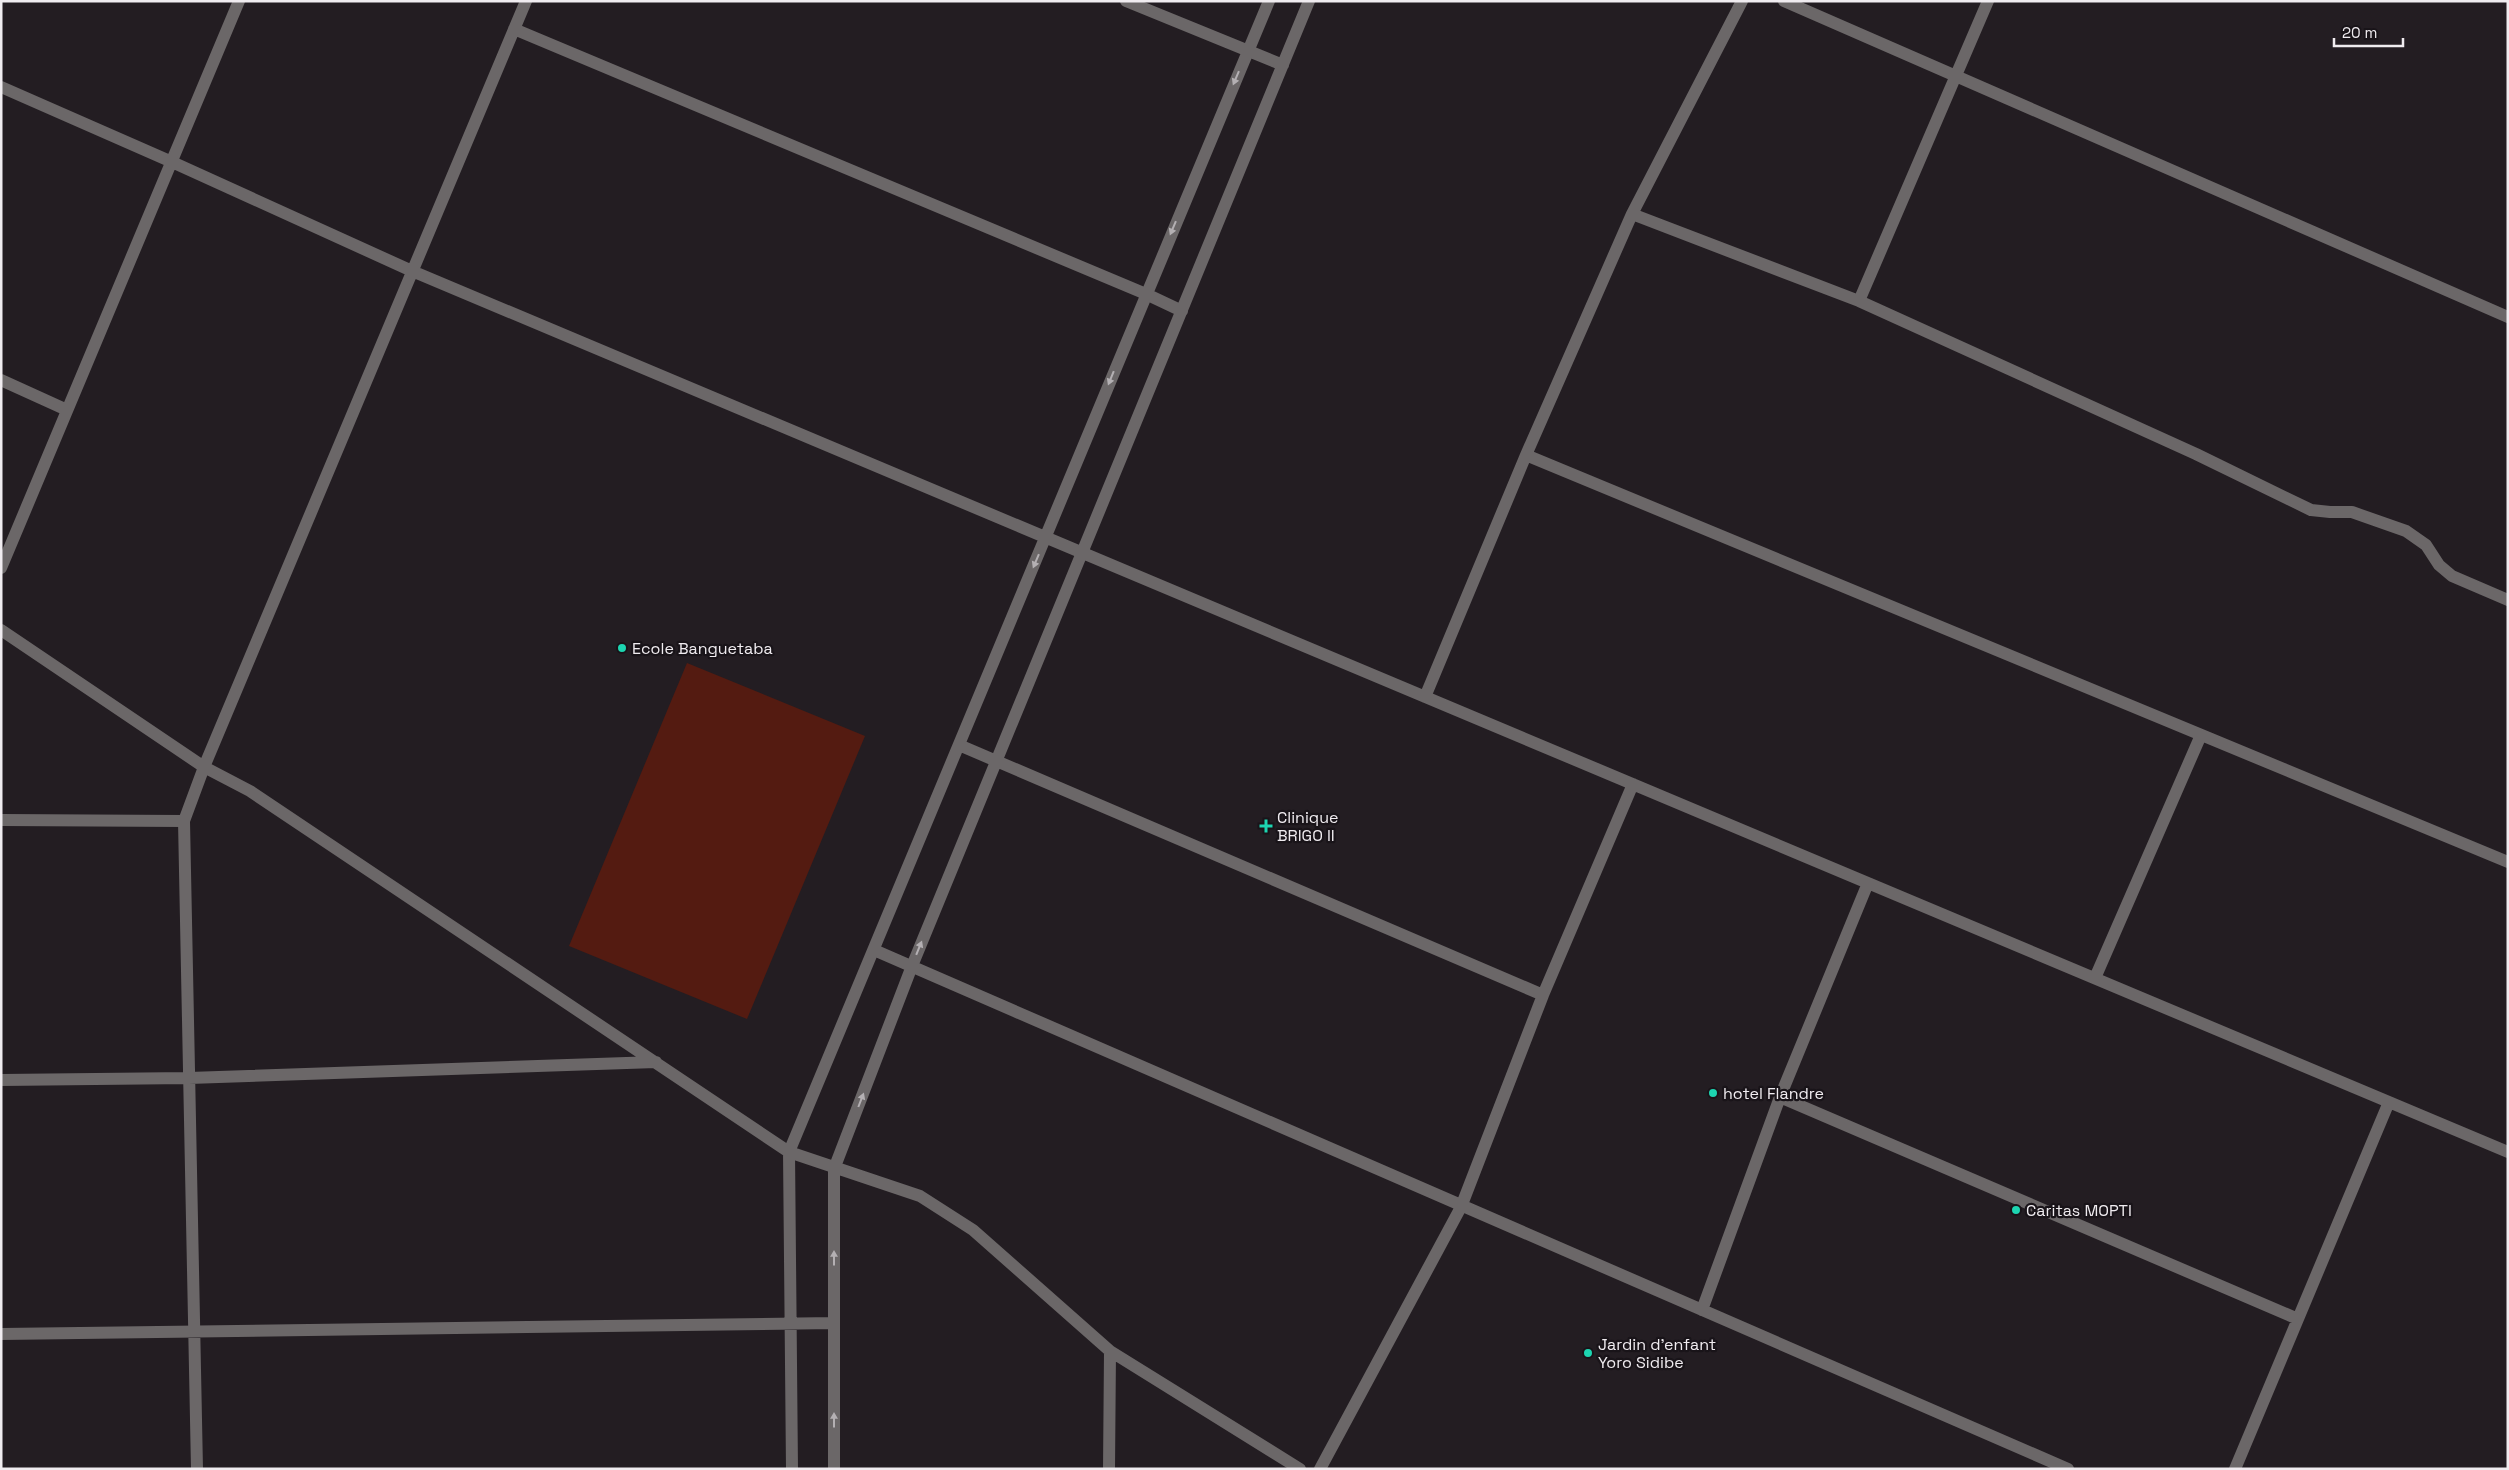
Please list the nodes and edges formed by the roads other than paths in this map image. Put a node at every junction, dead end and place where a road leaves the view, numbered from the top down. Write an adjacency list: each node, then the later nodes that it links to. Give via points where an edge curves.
1 (239, 1): 14 (street)
2 (526, 1): 9 (street)
3 (1126, 1): 10 (street)
4 (1268, 1): 10 (street)
5 (1309, 1): 11 (street)
6 (1742, 1): 15 (street)
7 (1784, 1): 12 (street)
8 (1988, 1): 12 (street)
9 (514, 29): 16 (street); 17 (street)
10 (1247, 51): 11 (street); 17 (street, one-way to 17)
11 (1283, 65): 19 (street)
12 (1955, 77): 18 (street); 20 (street)
13 (1, 88): 14 (street)
14 (172, 162): 16 (street); 22 (street)
15 (1632, 214): 18 (street); 23 (street)
16 (412, 271): 24 (street); 33 (street)
17 (1146, 294): 19 (street); 24 (street, one-way to 24)
18 (1859, 301): 27 (street, via 2196,454 2311,510 2352,512 2406,531 2426,545 2439,565 2452,576)
19 (1182, 311): 25 (street)
20 (2508, 317)
21 (1, 380): 22 (street)
22 (67, 410): 26 (street)
23 (1526, 455): 29 (street); 30 (street)
24 (1046, 537): 25 (street); 31 (street, one-way to 31)
25 (1082, 553): 29 (street); 32 (street)
26 (1, 568)
27 (2508, 600)
28 (1, 630): 33 (street)
29 (1425, 697): 34 (street)
30 (2201, 734): 37 (street); 41 (street)
31 (959, 745): 32 (street); 39 (street)
32 (996, 762): 40 (street, one-way to 32); 42 (street)
33 (204, 767): 36 (street); 43 (street, via 250,791)
34 (1632, 784): 38 (street); 42 (street)
35 (1, 820): 36 (street)
36 (184, 821): 44 (street)
37 (2508, 862)
38 (1868, 883): 41 (street); 46 (street)
39 (874, 950): 40 (street); 48 (street)
40 (912, 966): 50 (street, one-way to 40); 51 (street)
41 (2095, 978): 47 (street)
42 (1543, 995): 51 (street)
43 (656, 1062): 44 (street); 48 (street)
44 (190, 1078): 45 (street); 56 (street)
45 (1, 1080)
46 (1780, 1097): 52 (street); 53 (street)
47 (2389, 1102): 49 (street); 53 (street)
48 (789, 1152): 50 (street); 55 (street)
49 (2508, 1152)
50 (834, 1169): 54 (street, one-way to 50); 58 (street, via 920,1196 973,1230)
51 (1461, 1207): 52 (street); 64 (street)
52 (1702, 1310): 65 (street)
53 (2298, 1319): 66 (street)
54 (834, 1323): 55 (street); 61 (street, one-way to 54)
55 (790, 1324): 56 (street); 60 (street)
56 (195, 1330): 57 (street); 59 (street)
57 (1, 1334)
58 (1110, 1351): 62 (street); 63 (street)
59 (197, 1469)
60 (792, 1469)
61 (834, 1469)
62 (1109, 1469)
63 (1300, 1469)
64 (1320, 1469)
65 (2068, 1469)
66 (2235, 1469)

